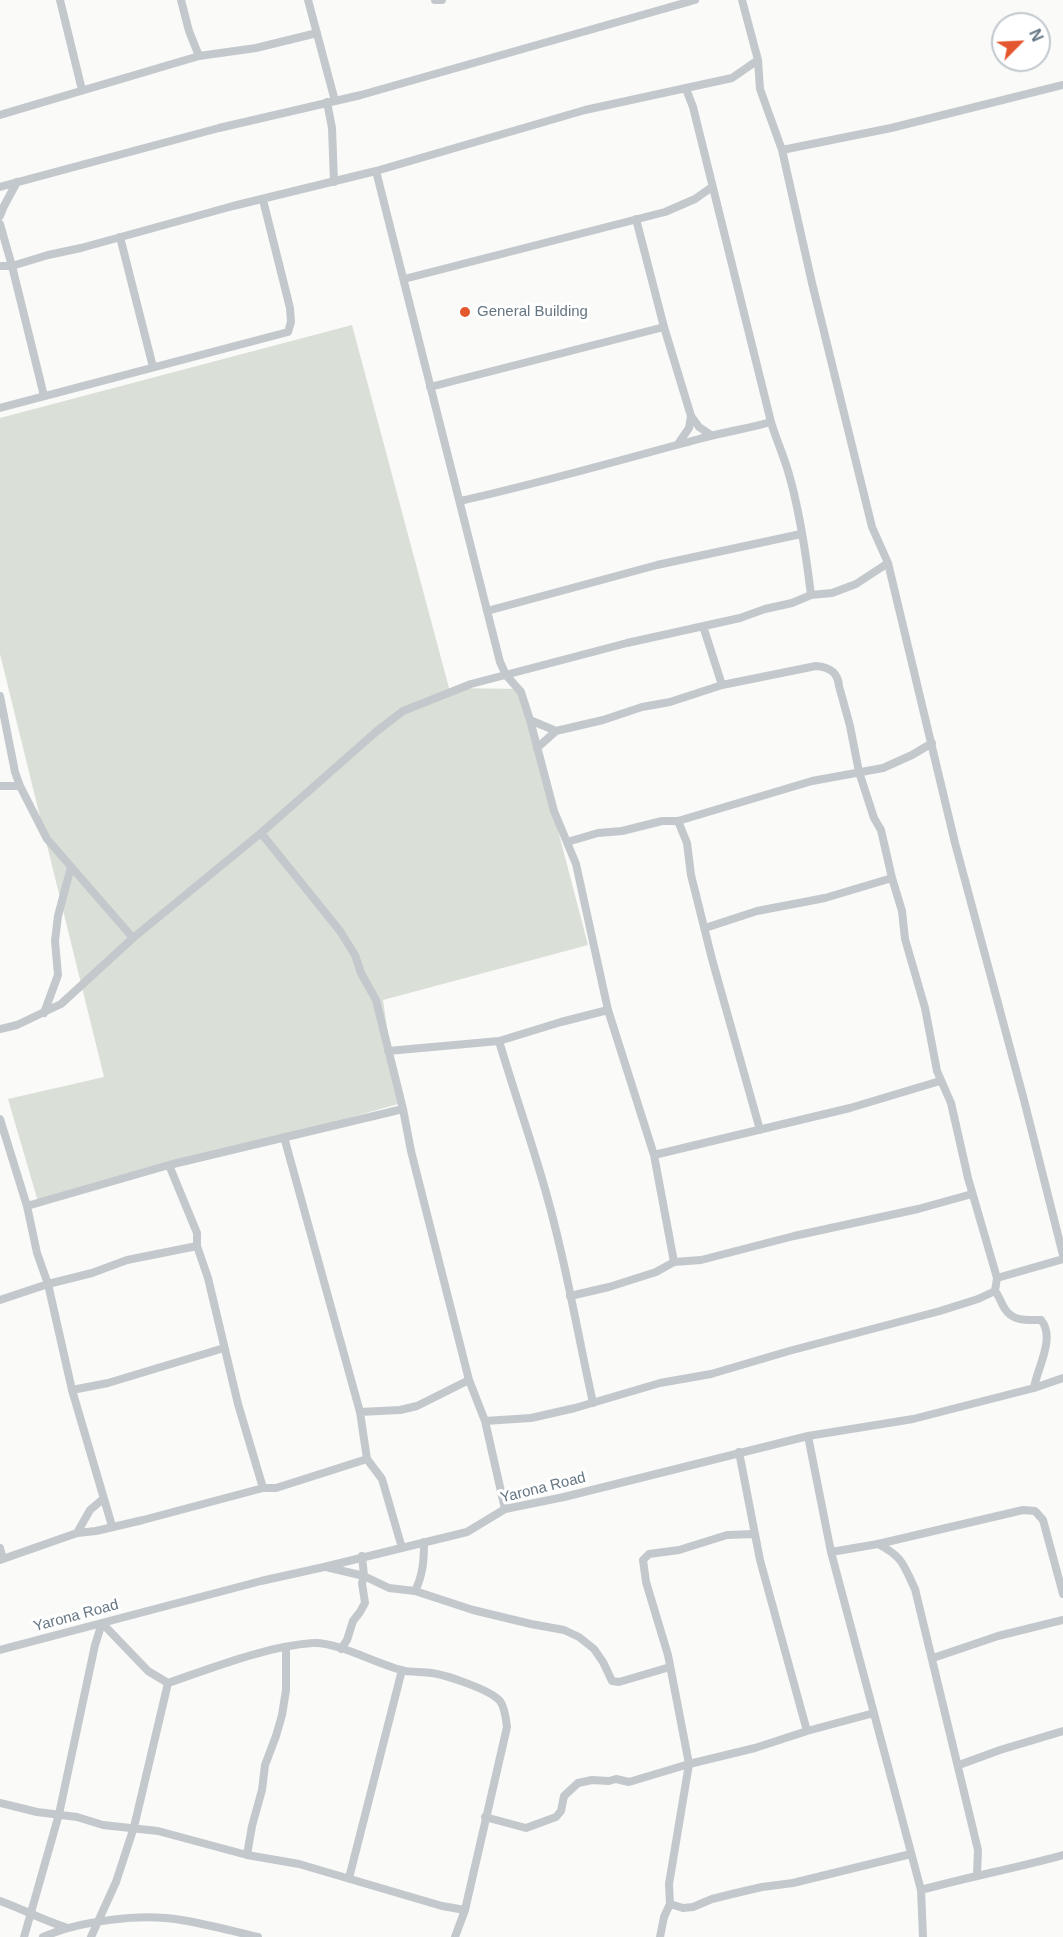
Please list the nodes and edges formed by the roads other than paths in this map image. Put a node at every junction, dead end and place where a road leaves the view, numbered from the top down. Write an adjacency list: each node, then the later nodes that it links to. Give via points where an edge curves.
1 (60, 0): 13 (street)
2 (181, 0): 9 (street)
3 (308, 0): 8 (street)
4 (435, 0): 5 (street)
5 (442, 0)
6 (695, 0): 14 (street)
7 (742, 0): 10 (street)
8 (316, 33): 9 (street, via 256,48); 14 (street)
9 (200, 56): 13 (street)
10 (758, 60): 12 (street, via 732,78); 16 (street, via 760,89)
11 (1063, 85): 16 (street, via 891,128)
12 (687, 89): 17 (street, via 585,110); 21 (street)
13 (82, 90): 15 (street)
14 (331, 101): 18 (street); 19 (street)
15 (0, 115)
16 (782, 150): 41 (street, via 872,527)
17 (376, 171): 19 (street); 29 (street)
18 (17, 182): 20 (street); 23 (street)
19 (333, 182): 22 (street)
20 (0, 187)
21 (712, 187): 24 (street, via 681,206); 36 (street)
22 (263, 200): 26 (street); 31 (street, via 290,308 288,332)
23 (0, 216)
24 (636, 219): 29 (street); 30 (street)
25 (0, 224): 28 (street)
26 (120, 237): 28 (street); 31 (street)
27 (0, 266): 28 (street)
28 (12, 266): 33 (street)
29 (404, 279): 32 (street)
30 (664, 327): 32 (street); 35 (street)
31 (153, 367): 33 (street)
32 (430, 387): 39 (street)
33 (44, 396): 34 (street)
34 (0, 408)
35 (691, 416): 37 (street); 38 (street, via 689,428)
36 (771, 422): 37 (street); 40 (street, via 788,468)
37 (711, 435): 38 (street)
38 (678, 444): 39 (street)
39 (460, 501): 43 (street)
40 (801, 534): 42 (street); 43 (street, via 657,565)
41 (888, 562): 42 (street, via 856,584); 50 (street)
42 (811, 596): 44 (street)
43 (487, 611): 45 (street)
44 (703, 626): 45 (street); 46 (street)
45 (506, 675): 48 (street, via 521,692); 57 (street, via 471,684 403,711)
46 (722, 685): 49 (street); 53 (street, via 827,667 838,678)
47 (0, 696): 52 (street)
48 (530, 720): 49 (street); 51 (street)
49 (556, 731): 51 (street)
50 (932, 742): 53 (street, via 899,762); 78 (street)
51 (537, 748): 58 (street)
52 (15, 772): 54 (street); 55 (street)
53 (859, 772): 56 (street, via 812,781); 60 (street)
54 (1, 786): 55 (street)
55 (20, 786): 59 (street, via 47,839)
56 (678, 821): 58 (street, via 598,833); 61 (street, via 687,843)
57 (261, 833): 62 (street); 67 (street, via 355,955 376,1000)
58 (567, 842): 63 (street, via 576,864)
59 (71, 867): 62 (street); 64 (street, via 58,916 58,975)
60 (892, 878): 61 (street); 68 (street)
61 (705, 928): 71 (street)
62 (133, 938): 64 (street, via 61,1004)
63 (608, 1010): 66 (street); 73 (street)
64 (44, 1013): 65 (street)
65 (0, 1029)
66 (500, 1041): 67 (street); 83 (street, via 541,1172)
67 (388, 1051): 69 (street)
68 (940, 1081): 71 (street); 75 (street, via 951,1104)
69 (403, 1109): 72 (street); 87 (street)
70 (0, 1119): 76 (street)
71 (760, 1130): 73 (street)
72 (284, 1137): 74 (street); 91 (street)
73 (654, 1155): 79 (street)
74 (169, 1165): 76 (street); 77 (street, via 197,1233)
75 (972, 1194): 79 (street, via 701,1260); 80 (street)
76 (27, 1206): 81 (street, via 36,1253)
77 (197, 1246): 81 (street, via 127,1260); 85 (street)
78 (1063, 1257): 80 (street)
79 (674, 1262): 83 (street, via 656,1272)
80 (997, 1278): 82 (street)
81 (48, 1284): 84 (street); 89 (street)
82 (995, 1291): 88 (street, via 1012,1316 1019,1320 1041,1320 1045,1325 1048,1335); 90 (street, via 940,1311)
83 (570, 1296): 90 (street)
84 (0, 1300)
85 (224, 1348): 89 (street); 96 (street)
86 (1063, 1378): 88 (street, Yarona Road)
87 (470, 1380): 91 (street, via 417,1406); 92 (street)
88 (1034, 1388): 93 (street, Yarona Road, via 914,1419)
89 (72, 1390): 97 (street)
90 (592, 1403): 92 (street, via 531,1418)
91 (360, 1412): 95 (street)
92 (485, 1421): 98 (street)
93 (808, 1436): 94 (street, Yarona Road); 106 (street)
94 (739, 1452): 98 (street, Yarona Road); 101 (street)
95 (367, 1459): 96 (street, via 276,1488); 105 (street, via 382,1479)
96 (262, 1488): 99 (street)
97 (103, 1500): 99 (street); 100 (street, via 90,1510)
98 (505, 1509): 102 (street, Yarona Road, via 467,1532)
99 (112, 1526): 100 (street)
100 (77, 1533): 108 (street)
101 (755, 1534): 119 (street, via 727,1535 680,1550 649,1554 643,1560); 123 (street)
102 (424, 1542): 105 (street, Yarona Road); 111 (street, via 421,1580)
103 (878, 1544): 106 (street); 112 (street, via 1023,1510 1035,1511 1043,1520); 118 (street, via 895,1553 903,1564 915,1589)
104 (0, 1548): 108 (street)
105 (402, 1548): 107 (street, Yarona Road)
106 (831, 1552): 122 (street)
107 (362, 1556): 109 (street, Yarona Road); 110 (street)
108 (2, 1559)
109 (324, 1567): 110 (street); 114 (street, Yarona Road)
110 (364, 1576): 111 (street, via 389,1588); 116 (street, via 365,1603)
111 (415, 1591): 119 (street, via 473,1610 564,1630 594,1649 612,1681)
112 (1063, 1594)
113 (1063, 1620): 118 (street)
114 (102, 1623): 117 (street, Yarona Road); 121 (street, via 148,1671); 128 (street)
115 (286, 1647): 116 (street, via 324,1643); 121 (street); 132 (street, via 282,1715 265,1765)
116 (340, 1649): 120 (street)
117 (0, 1650)
118 (933, 1658): 126 (street)
119 (670, 1667): 125 (street)
120 (402, 1670): 129 (street, via 453,1678 500,1701 507,1727); 135 (street)
121 (168, 1683): 130 (street)
122 (874, 1713): 123 (street); 131 (street)
123 (807, 1731): 125 (street)
124 (1063, 1731): 126 (street)
125 (689, 1764): 129 (street, via 629,1782 616,1779 578,1783 564,1796 556,1817 526,1828); 138 (street, via 669,1884)
126 (959, 1765): 134 (street, via 978,1850)
127 (0, 1803): 128 (street)
128 (59, 1814): 130 (street, via 103,1825); 140 (street)
129 (485, 1817): 139 (street)
130 (134, 1827): 132 (street); 141 (street, via 116,1882)
131 (911, 1854): 136 (street); 138 (street, via 732,1894 693,1907)
132 (246, 1855): 135 (street)
133 (1063, 1855): 134 (street)
134 (977, 1875): 136 (street)
135 (349, 1878): 139 (street)
136 (921, 1890): 149 (street)
137 (0, 1901): 140 (street)
138 (670, 1904): 148 (street)
139 (465, 1910): 147 (street)
140 (30, 1912): 142 (street); 143 (street)
141 (97, 1922): 142 (street); 145 (street); 146 (street, via 136,1918 180,1920)
142 (68, 1928): 144 (street)
143 (24, 1937)
144 (43, 1937)
145 (91, 1937)
146 (258, 1937)
147 (455, 1937)
148 (660, 1937)
149 (923, 1937)

